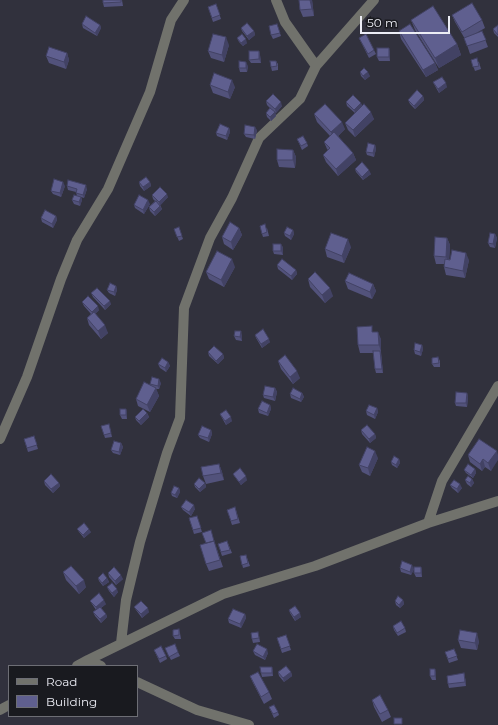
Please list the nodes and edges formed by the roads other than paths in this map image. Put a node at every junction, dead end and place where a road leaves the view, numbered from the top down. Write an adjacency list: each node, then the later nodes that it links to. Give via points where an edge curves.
1 (184, 0): 6 (street, via 171,20 150,92 108,189 77,240 27,377)
2 (276, 0): 4 (street, via 285,22)
3 (374, 0): 4 (street)
4 (316, 66): 9 (street, via 300,99 259,138 232,198 210,238 184,308 180,418 140,542 126,600)
5 (498, 386): 8 (street, via 442,481)
6 (0, 439)
7 (498, 501): 8 (street)
8 (428, 523): 9 (street, via 315,566 223,594)
9 (121, 643): 10 (street)
10 (88, 660): 11 (street); 12 (street)
11 (79, 665)
12 (99, 665)
13 (138, 682): 14 (street, via 197,710)
14 (249, 725)

